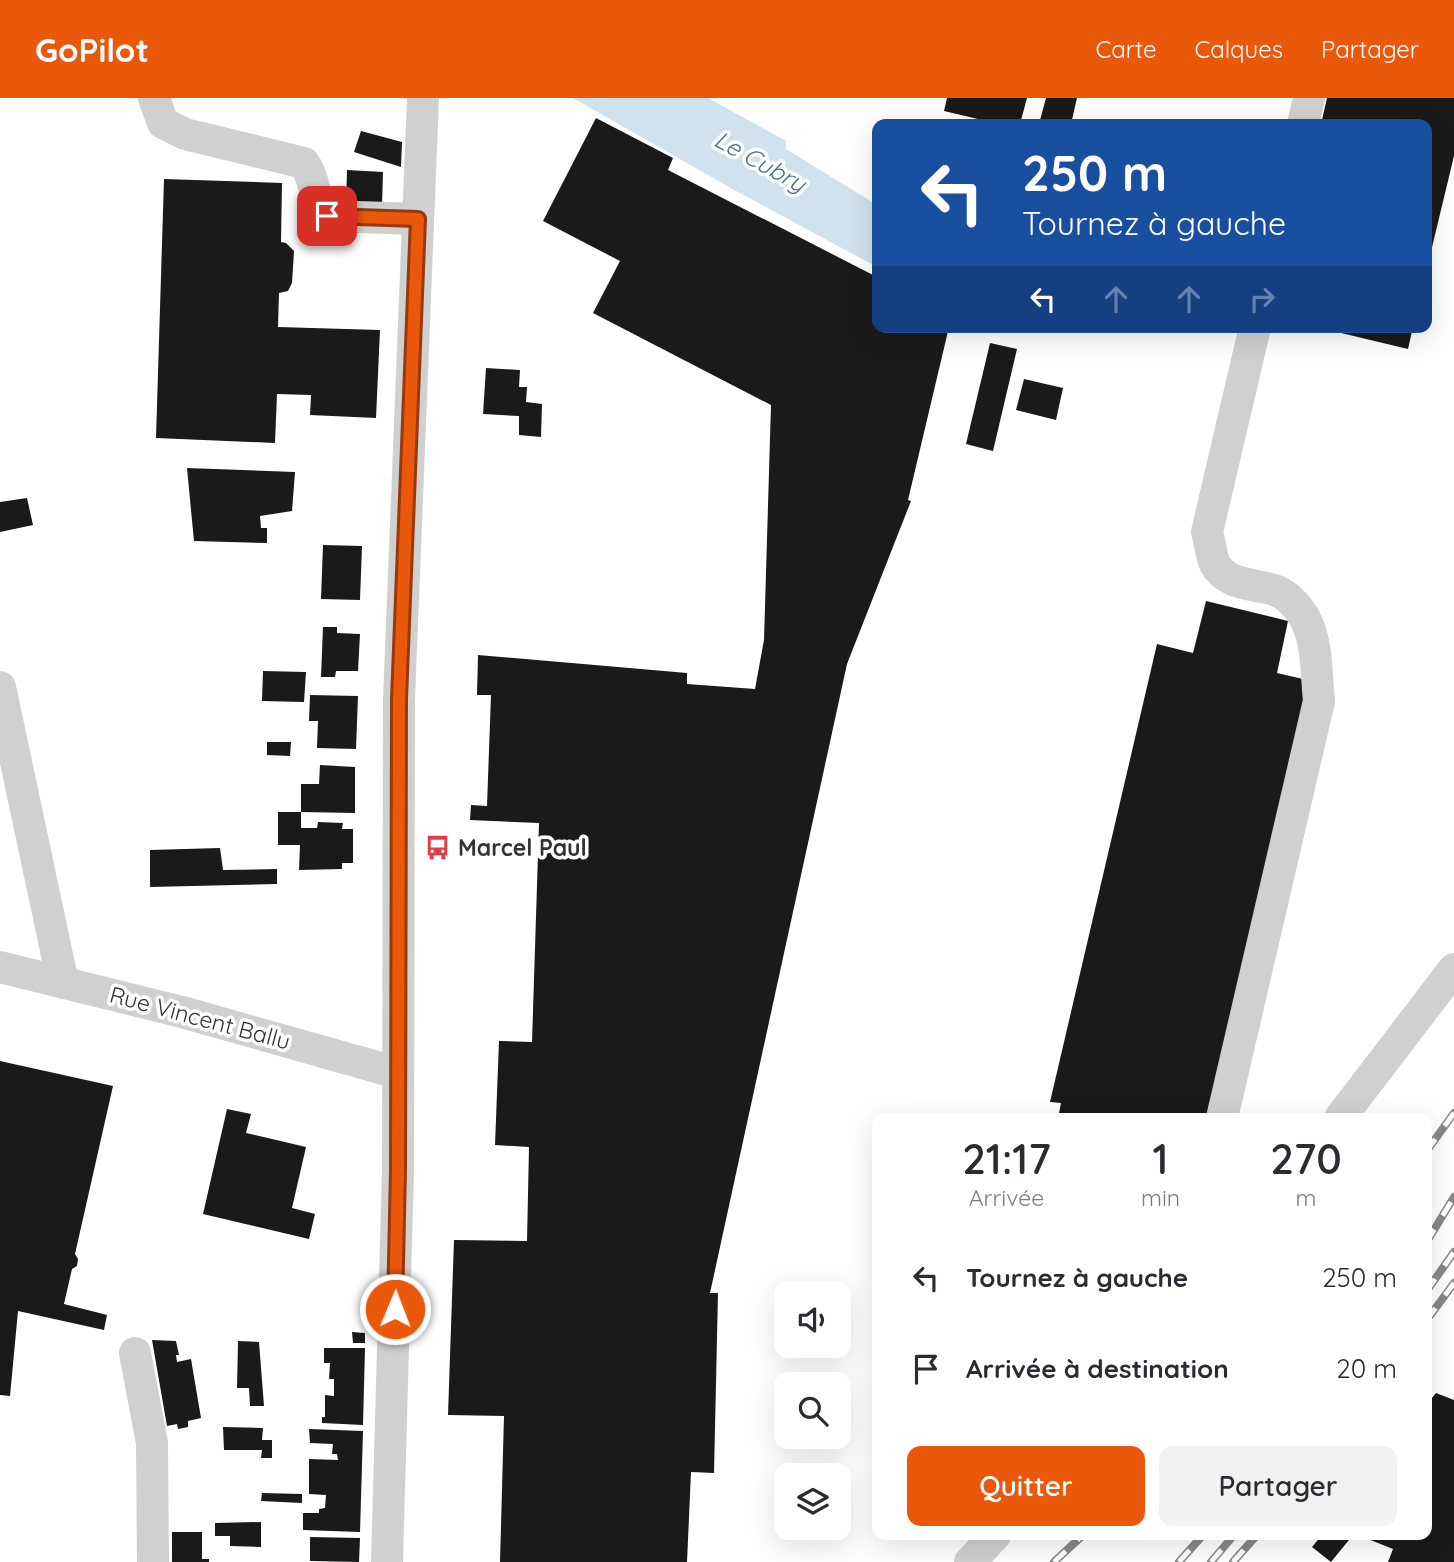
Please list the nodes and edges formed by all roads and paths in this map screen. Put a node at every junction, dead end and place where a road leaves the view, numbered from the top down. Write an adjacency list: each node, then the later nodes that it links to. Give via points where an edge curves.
1 (155, 98): 5 (street, via 163,123 185,134 304,163 312,175 317,205 327,216)
2 (423, 98): 5 (street)
3 (1309, 98): 4 (street)
4 (1304, 119)
5 (418, 219): 11 (street, via 399,699)
6 (1254, 333): 12 (street, via 1208,532 1215,564 1226,575 1239,583 1278,591 1304,618 1314,643 1318,701)
7 (0, 687): 10 (street)
8 (0, 967): 10 (street, Rue Vincent Ballu)
9 (1454, 969): 13 (street)
10 (63, 982): 11 (street, Rue Vincent Ballu)
11 (398, 1073): 17 (street)
12 (1223, 1113)
13 (1344, 1113)
14 (135, 1353): 16 (street, via 152,1443)
15 (990, 1540): 18 (street)
16 (153, 1562)
17 (387, 1562)
18 (970, 1562)

